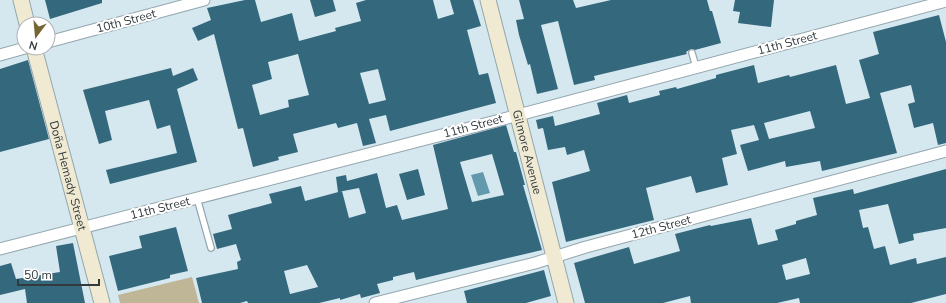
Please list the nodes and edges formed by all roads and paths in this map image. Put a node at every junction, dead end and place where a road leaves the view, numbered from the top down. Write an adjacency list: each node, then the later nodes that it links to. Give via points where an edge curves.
1 (21, 0): 5 (main road)
2 (204, 0): 6 (street, 10th Street)
3 (488, 0): 12 (main road, Gilmore Avenue)
4 (946, 1): 11 (street, 11th Street)
5 (26, 16)
6 (56, 40)
7 (16, 51): 9 (street)
8 (692, 54): 11 (lane)
9 (0, 55)
10 (36, 56): 15 (main road, Doña Hemady Street)
11 (696, 67): 12 (street, 11th Street)
12 (517, 115): 14 (street, 11th Street); 18 (main road, Gilmore Avenue)
13 (946, 151): 18 (street, 12th Street)
14 (197, 198): 15 (street, 11th Street); 16 (lane)
15 (82, 227): 17 (street, 11th Street); 19 (main road, Doña Hemady Street)
16 (211, 248)
17 (0, 249)
18 (554, 257): 20 (street, 12th Street); 21 (main road, Gilmore Avenue)
19 (102, 303)
20 (375, 303)
21 (566, 303)

